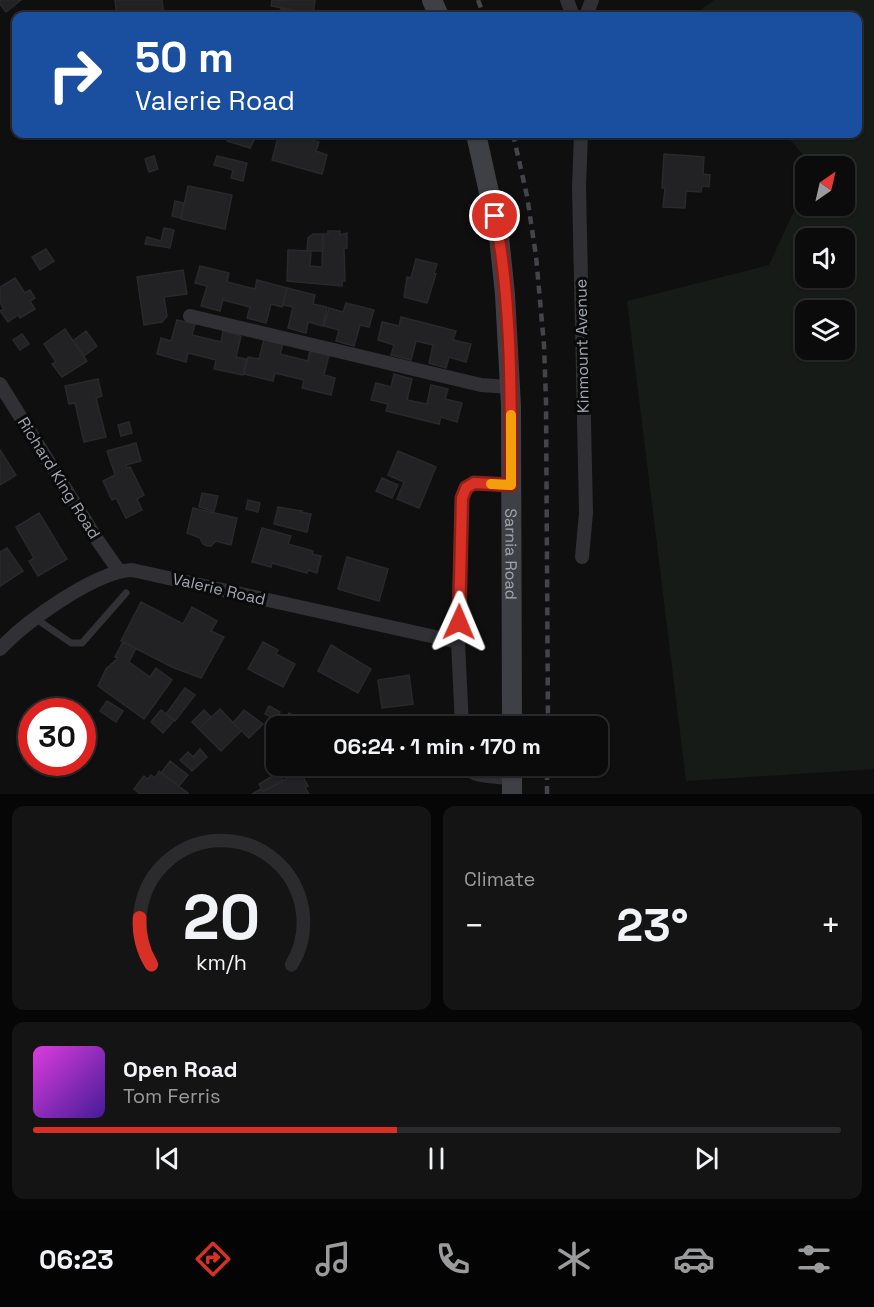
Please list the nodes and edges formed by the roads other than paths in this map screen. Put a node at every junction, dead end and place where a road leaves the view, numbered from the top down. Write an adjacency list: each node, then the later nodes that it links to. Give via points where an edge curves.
1 (477, 138): 5 (main road, Sarnia Road, via 499,237)
2 (581, 138): 7 (street, Kinmount Avenue, via 586,513)
3 (190, 316): 5 (street, via 481,385)
4 (0, 384): 8 (street, Richard King Road)
5 (510, 387): 6 (main road, Sarnia Road)
6 (511, 485): 11 (street, via 474,483 466,488 462,498); 14 (main road, Sarnia Road)
7 (582, 558)
8 (120, 570): 10 (street, Valerie Road); 11 (street, Valerie Road, via 144,571)
9 (126, 593): 10 (lane, via 82,643 71,643)
10 (35, 618): 12 (street, Valerie Road)
11 (458, 642): 13 (street)
12 (0, 649)
13 (462, 716)
14 (512, 716)
15 (490, 776): 16 (street)
16 (512, 779)

